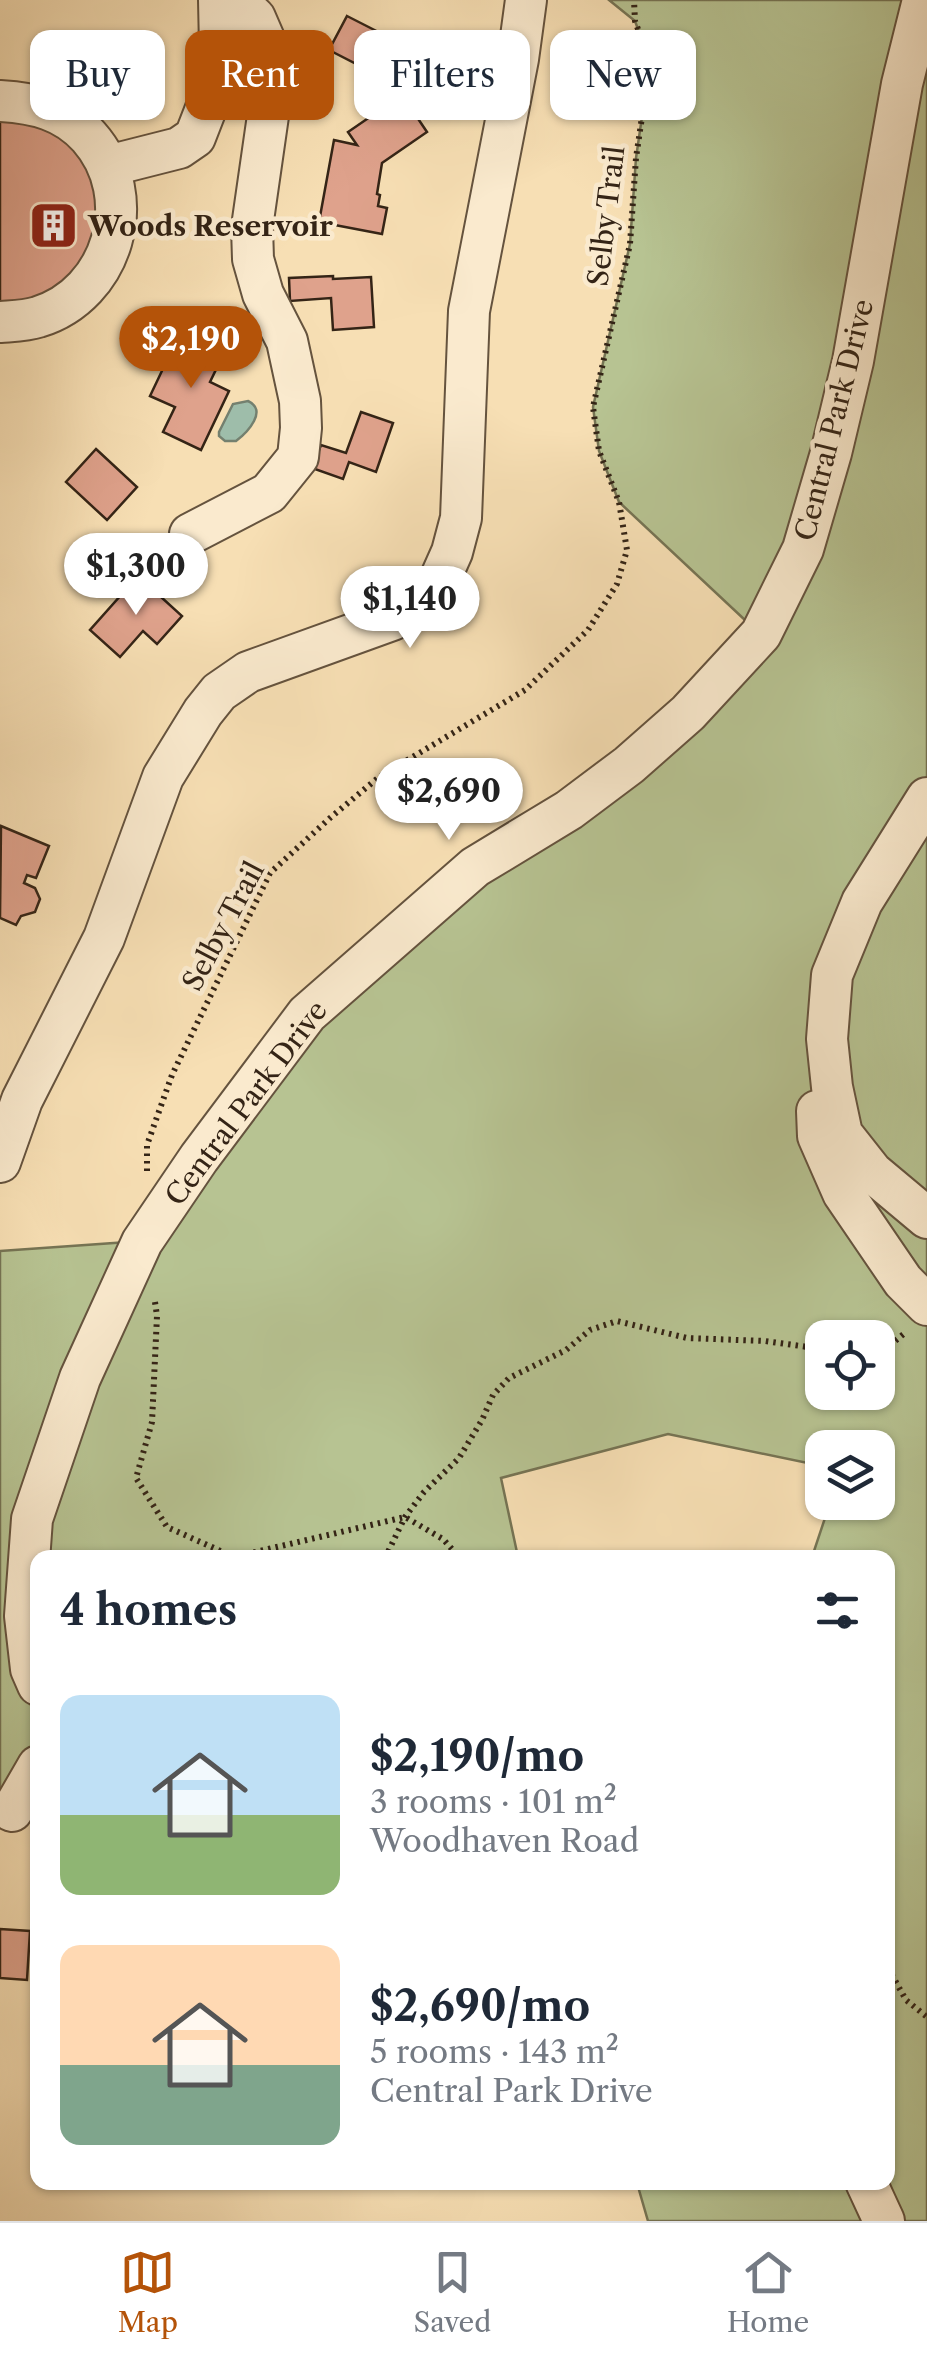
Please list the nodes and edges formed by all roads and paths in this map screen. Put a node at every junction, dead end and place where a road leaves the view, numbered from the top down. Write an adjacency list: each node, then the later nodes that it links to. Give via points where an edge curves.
1 (219, 0): 7 (street, via 214,88 195,137 178,148)
2 (236, 0): 9 (street, via 255,18 271,55 253,260 287,341 300,401 298,457 270,494)
3 (526, 0): 12 (street, via 468,310 461,518 440,579 392,620 248,672 218,692 163,777 104,938)
4 (634, 0): 14 (path, Selby Trail, via 650,62 630,244 593,407 598,451 627,550 617,584 588,630 524,690 379,777 270,873 172,1075 147,1145)
5 (923, 0): 24 (street, Central Park Drive, via 830,453 803,549 761,634 629,765 474,867 307,1014 199,1158 142,1242 80,1378 32,1519 25,1616)
6 (0, 100): 7 (street, via 63,116 89,137)
7 (108, 166): 8 (street, via 118,202 114,240 98,274 72,301 37,318)
8 (0, 322)
9 (190, 534)
10 (927, 798): 11 (street, via 862,902 832,976)
11 (827, 1038): 15 (street, via 842,1134 872,1172); 17 (street, via 815,1087 818,1136 843,1194)
12 (11, 1094): 13 (street)
13 (0, 1162)
14 (147, 1178)
15 (927, 1218)
16 (154, 1297): 20 (path, via 152,1422 136,1478 167,1528)
17 (927, 1305)
18 (805, 1347): 19 (path, via 687,1338 617,1321 590,1330 492,1395 459,1458)
19 (406, 1518): 21 (path); 22 (path); 23 (path)
20 (220, 1550)
21 (261, 1550)
22 (389, 1550)
23 (452, 1550)
24 (30, 1660)
25 (30, 1783): 26 (street)
26 (17, 1811)
27 (895, 1980): 28 (path)
28 (927, 2017)
29 (870, 2190): 30 (street)
30 (884, 2221)

